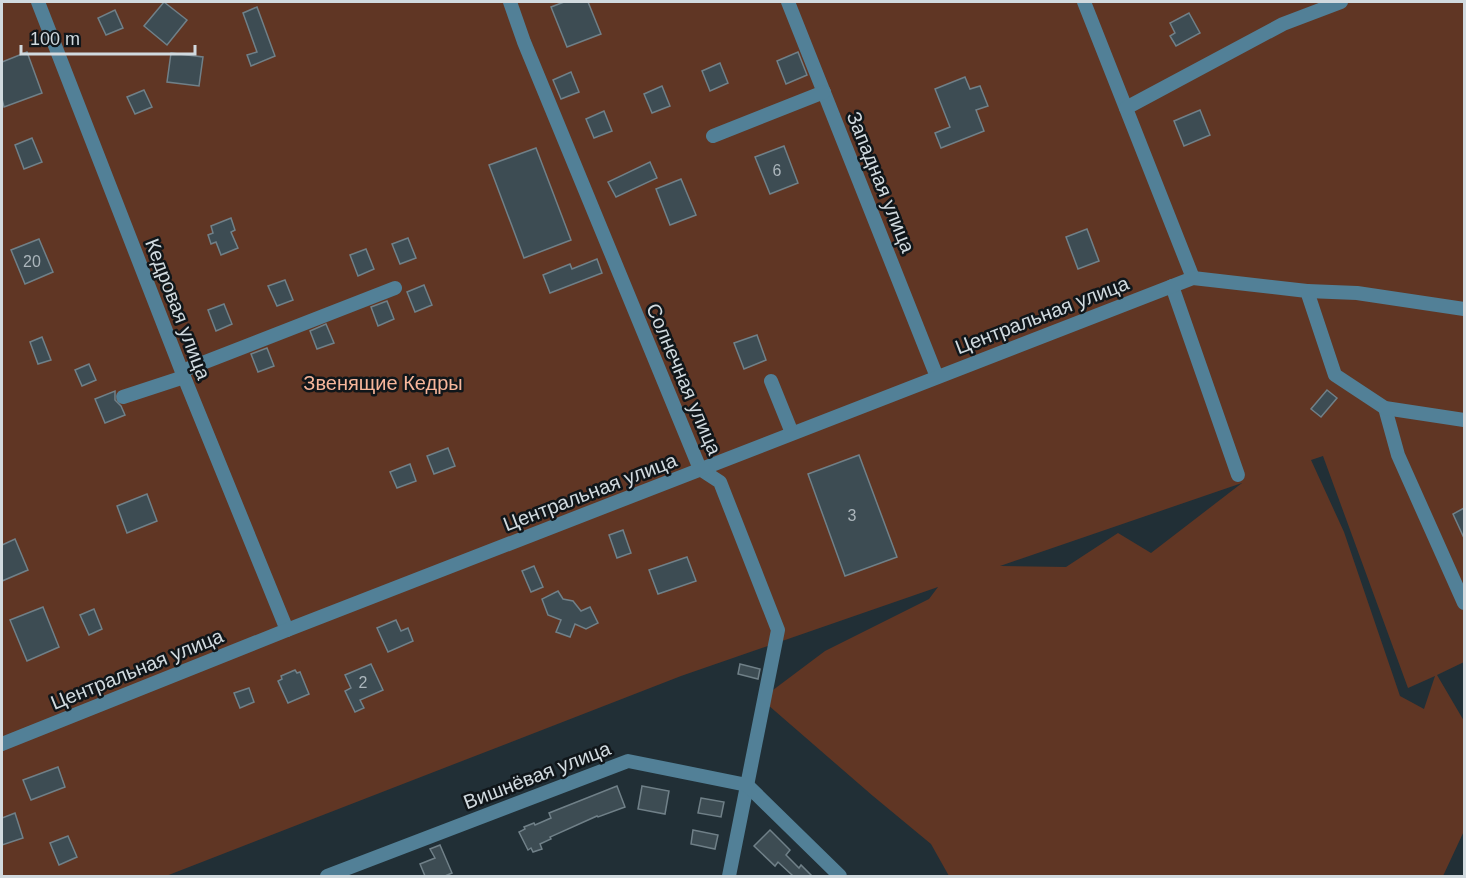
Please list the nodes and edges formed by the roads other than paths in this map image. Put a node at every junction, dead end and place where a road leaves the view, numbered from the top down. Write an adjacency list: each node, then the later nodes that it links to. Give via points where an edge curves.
1 (40, 2): 14 (street, Кедровая улица)
2 (510, 2): 21 (street, Солнечная улица)
3 (788, 2): 6 (street, Западная улица)
4 (1084, 2): 7 (street)
5 (1341, 2): 7 (street, via 1283,24)
6 (824, 92): 8 (street); 15 (street, Западная улица)
7 (1126, 108): 9 (street)
8 (713, 136)
9 (1193, 278): 10 (street, Центральная улица); 12 (street)
10 (1172, 286): 15 (street, Центральная улица); 22 (street)
11 (395, 288): 14 (street)
12 (1307, 291): 13 (street, via 1357,292); 18 (street, via 1335,375)
13 (1464, 309)
14 (183, 374): 17 (street); 24 (street, Кедровая улица)
15 (937, 377): 20 (street, Центральная улица)
16 (771, 381): 20 (street)
17 (123, 397)
18 (1385, 408): 19 (street); 23 (street, via 1398,455)
19 (1464, 420)
20 (792, 433): 21 (street, Центральная улица)
21 (700, 469): 24 (street, Центральная улица); 26 (street, Солнечная улица, via 720,482 778,630)
22 (1238, 475)
23 (1464, 603)
24 (287, 630): 25 (street, Центральная улица)
25 (2, 744)
26 (747, 785): 27 (street, Вишнёвая улица, via 628,761); 28 (street, Солнечная улица); 29 (street)
27 (327, 876)
28 (729, 876)
29 (840, 876)

